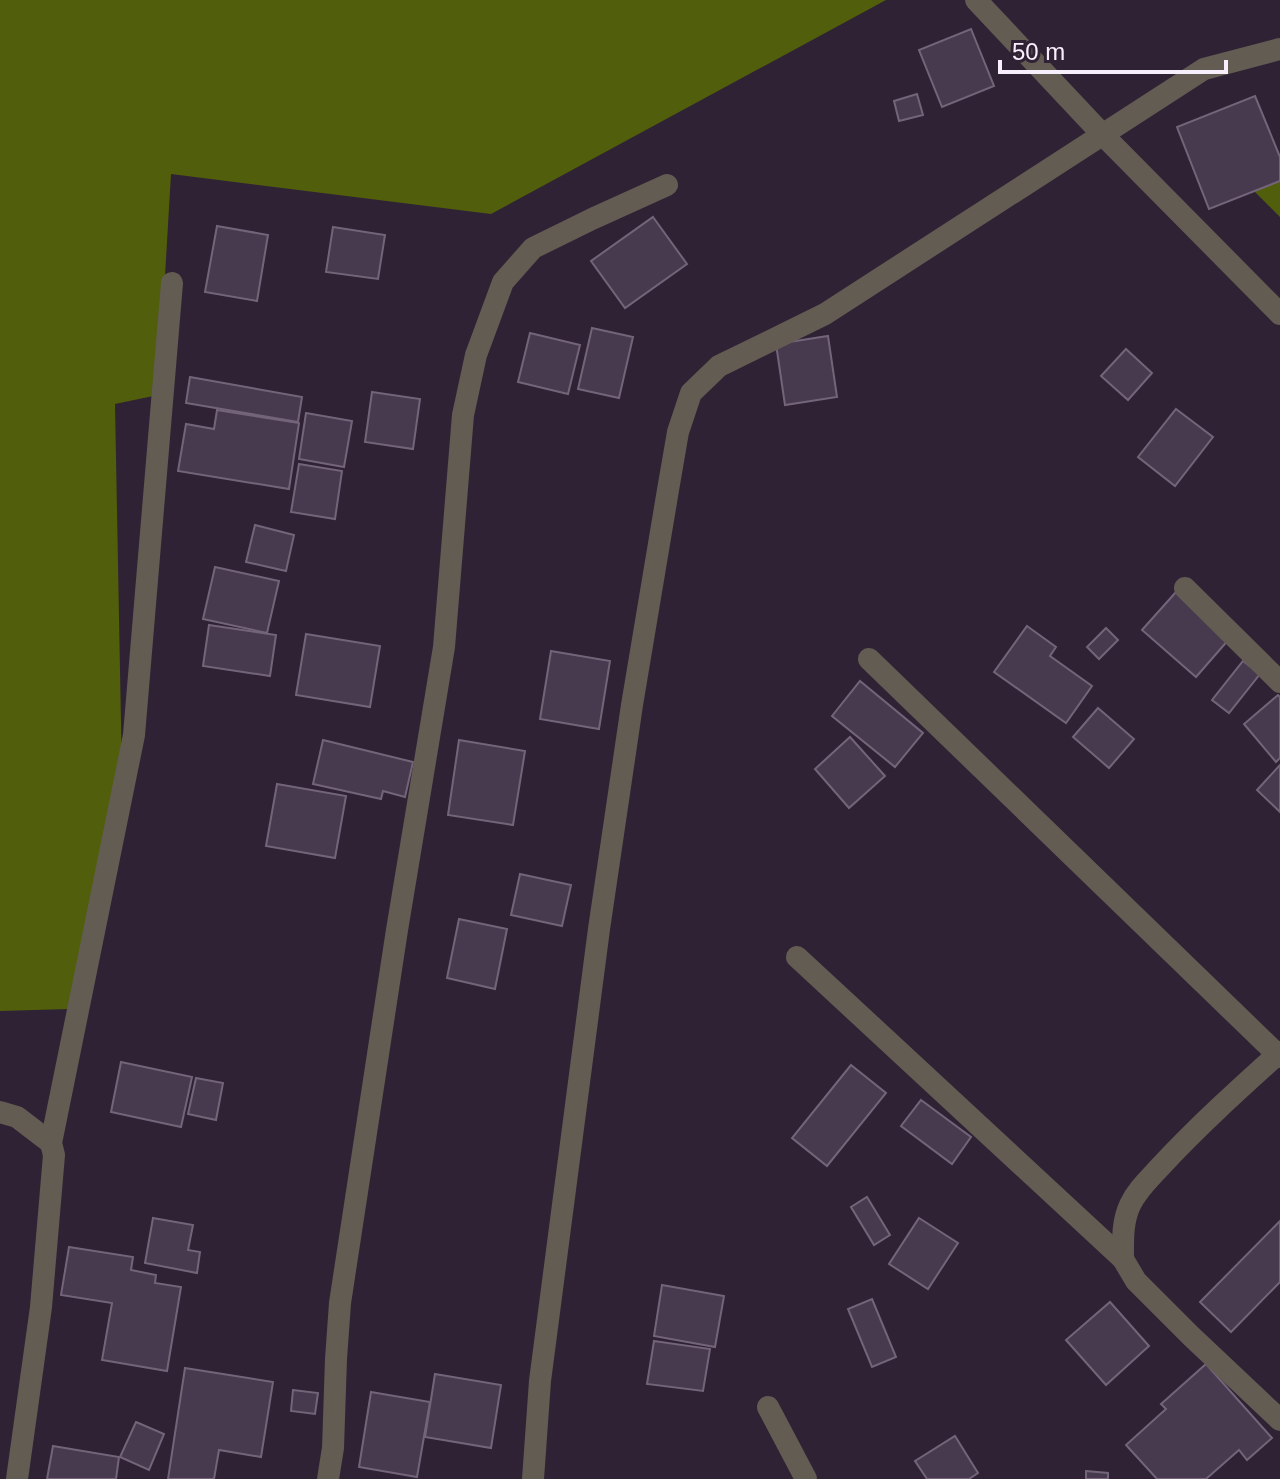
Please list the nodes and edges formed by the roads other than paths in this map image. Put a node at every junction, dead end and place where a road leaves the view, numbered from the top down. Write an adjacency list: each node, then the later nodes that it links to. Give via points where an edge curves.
1 (976, 0): 3 (street)
2 (1280, 49): 3 (street, via 1204,69)
3 (1102, 134): 6 (street); 19 (street, via 825,314 719,366 691,393 668,490 599,929 540,1381)
4 (667, 185): 18 (street, via 533,248 503,282 476,355 463,415 444,647 340,1303)
5 (172, 283): 13 (street, via 134,735)
6 (1280, 314)
7 (1185, 588): 9 (street)
8 (869, 659): 11 (street)
9 (1280, 682)
10 (797, 957): 14 (street)
11 (1279, 1054): 14 (street, via 1233,1093 1135,1195 1122,1232)
12 (0, 1112): 13 (street, via 17,1117)
13 (51, 1143): 17 (street, via 41,1307)
14 (1123, 1259): 16 (street, via 1136,1281)
15 (768, 1407): 20 (street)
16 (1280, 1420)
17 (17, 1479)
18 (328, 1479)
19 (533, 1479)
20 (806, 1479)

